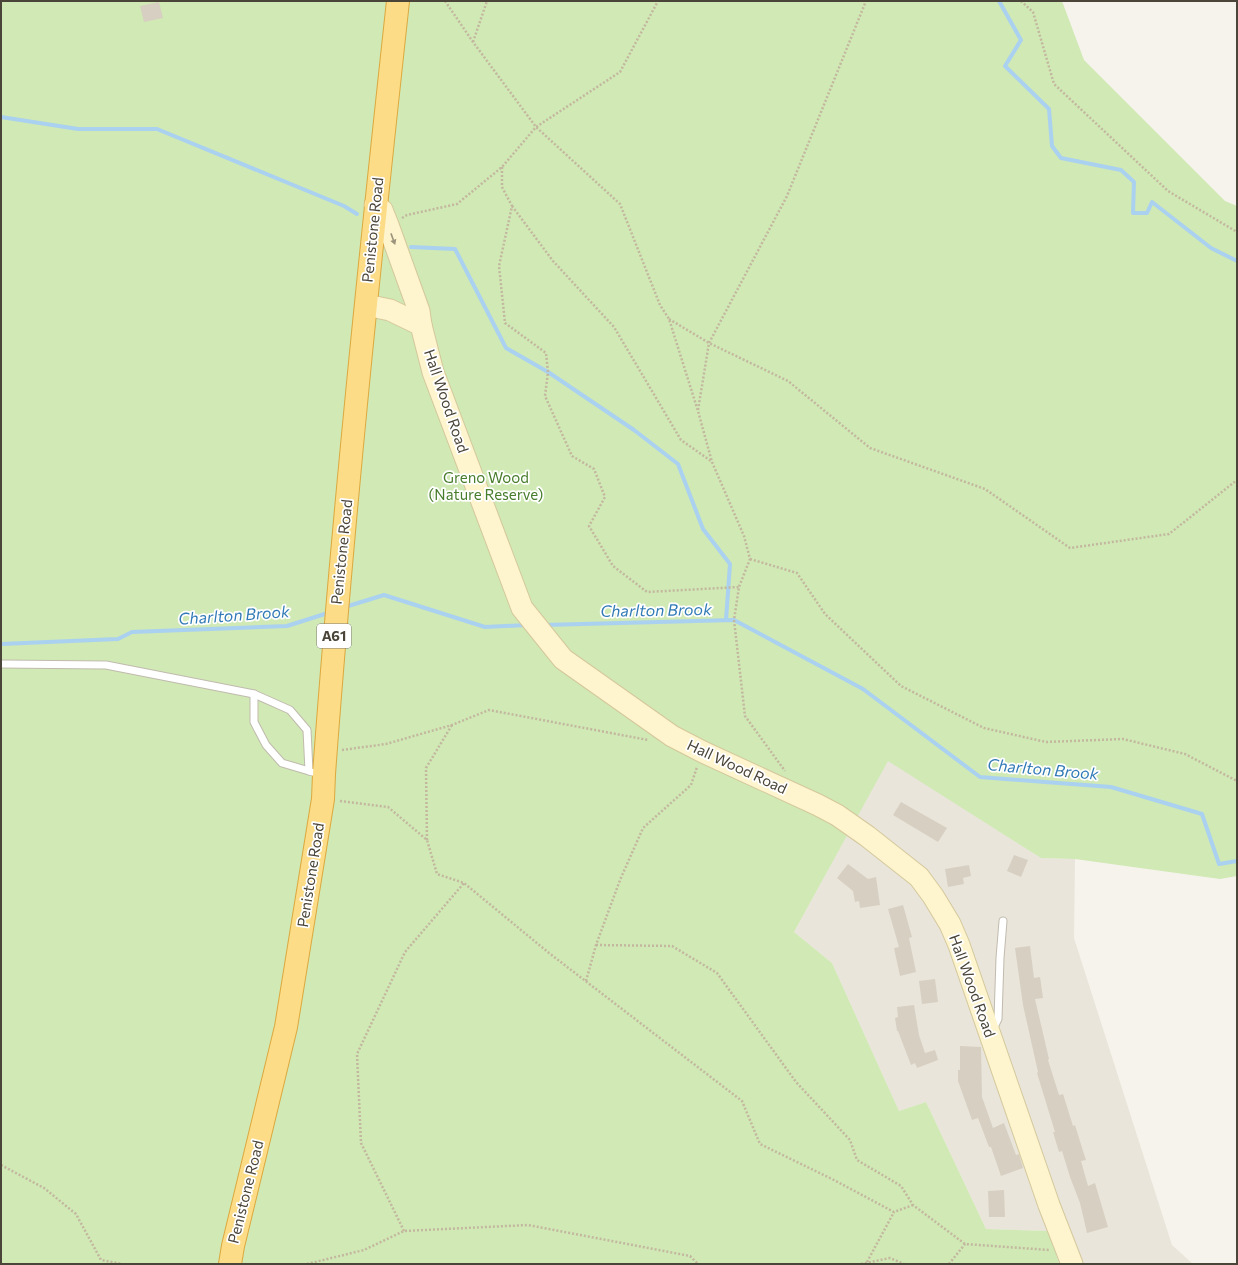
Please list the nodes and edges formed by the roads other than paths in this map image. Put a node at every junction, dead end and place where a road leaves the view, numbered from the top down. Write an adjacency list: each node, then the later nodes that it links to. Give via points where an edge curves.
1 (398, 1): 2 (highway, Penistone Road / A61)
2 (375, 205): 3 (highway, Penistone Road / A61); 4 (main road, Hall Wood Road, one-way to 4, via 382,210 388,225 420,311)
3 (366, 305): 4 (main road, via 390,310); 7 (highway, Penistone Road / A61, via 335,618 325,752)
4 (421, 325): 9 (main road, Hall Wood Road, via 433,372 522,608 563,659 672,736 837,815 919,877 950,924)
5 (1, 664): 6 (lane, via 106,665)
6 (254, 694): 7 (lane, via 290,710 307,730); 7 (lane, via 254,722 266,745 282,763)
7 (316, 773): 11 (highway, Penistone Road / A61, via 324,799 286,1027)
8 (1003, 921): 9 (lane, via 998,1019)
9 (988, 1029): 10 (main road, Hall Wood Road)
10 (1068, 1255)
11 (230, 1264)

